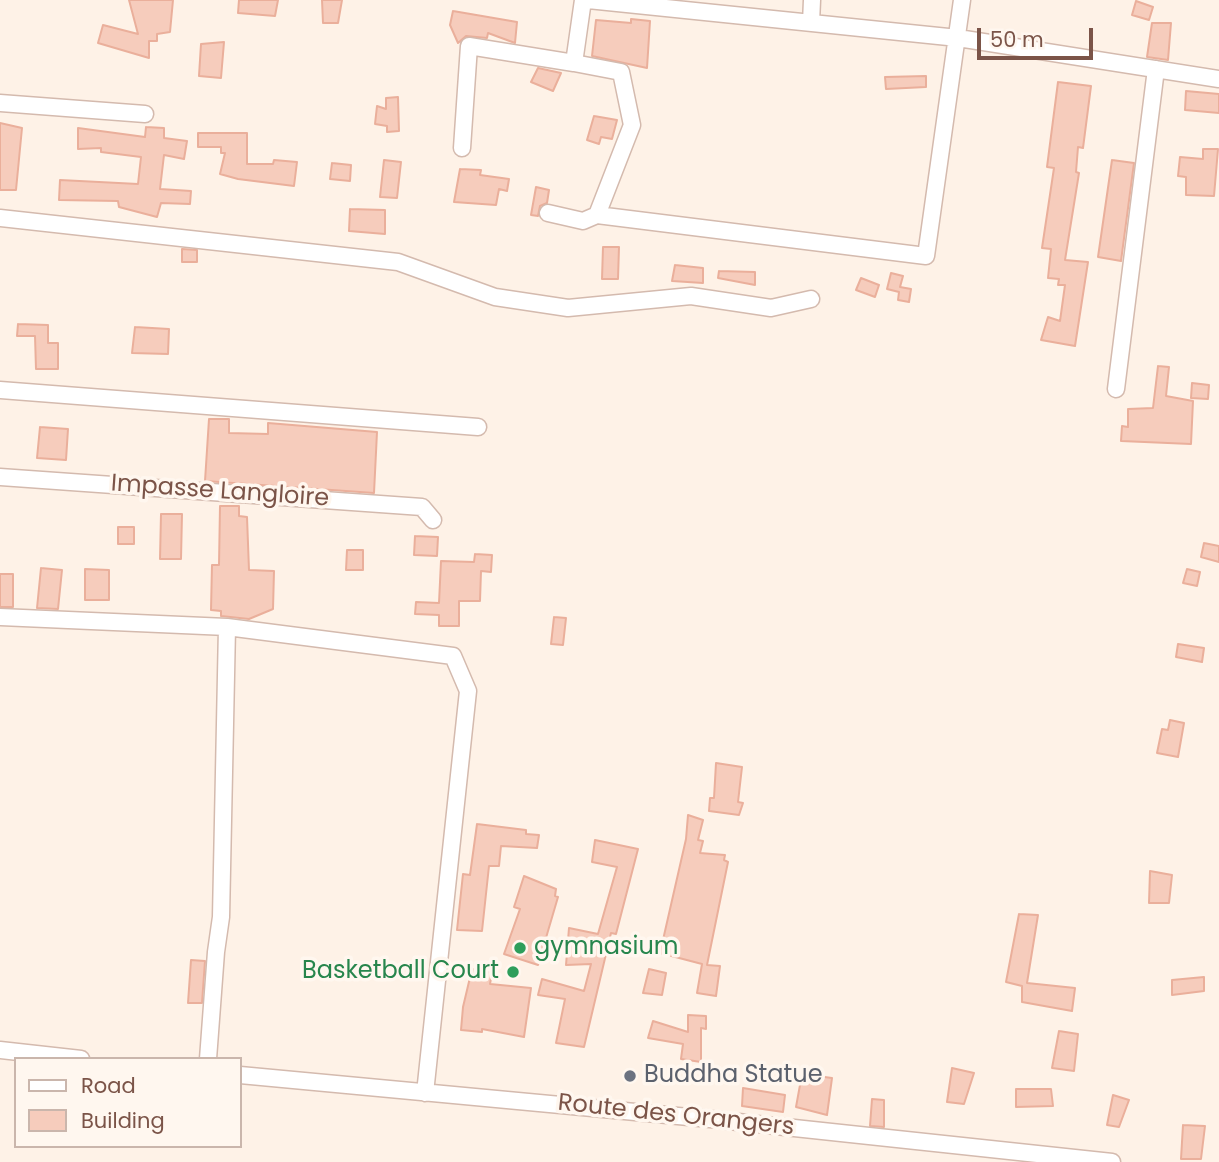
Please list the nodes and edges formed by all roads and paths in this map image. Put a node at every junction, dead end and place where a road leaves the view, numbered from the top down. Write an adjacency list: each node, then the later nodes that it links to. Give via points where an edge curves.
1 (585, 0): 4 (street); 6 (street)
2 (813, 0): 4 (street)
3 (962, 0): 5 (street)
4 (811, 23): 5 (street)
5 (958, 38): 7 (street); 13 (street, via 926,256)
6 (574, 63): 11 (street, via 469,46); 13 (street, via 621,72 632,125)
7 (1156, 69): 8 (street); 16 (street)
8 (1219, 79)
9 (0, 103): 10 (street)
10 (145, 114)
11 (462, 148)
12 (548, 213): 13 (street, via 583,221)
13 (597, 215)
14 (0, 218): 15 (street, via 398,262 495,297 568,307 691,296 771,307)
15 (811, 299)
16 (1116, 389)
17 (0, 390): 18 (street)
18 (478, 427)
19 (0, 477): 20 (street, Impasse Langloire, via 422,507)
20 (433, 520)
21 (0, 617): 22 (street)
22 (227, 626): 25 (street, via 221,917); 27 (street, via 453,656 468,691)
23 (0, 1050): 24 (street)
24 (63, 1057)
25 (208, 1057)
26 (242, 1075): 27 (street, Route des Orangers)
27 (425, 1093): 28 (street, Route des Orangers, via 710,1118)
28 (1112, 1162)

